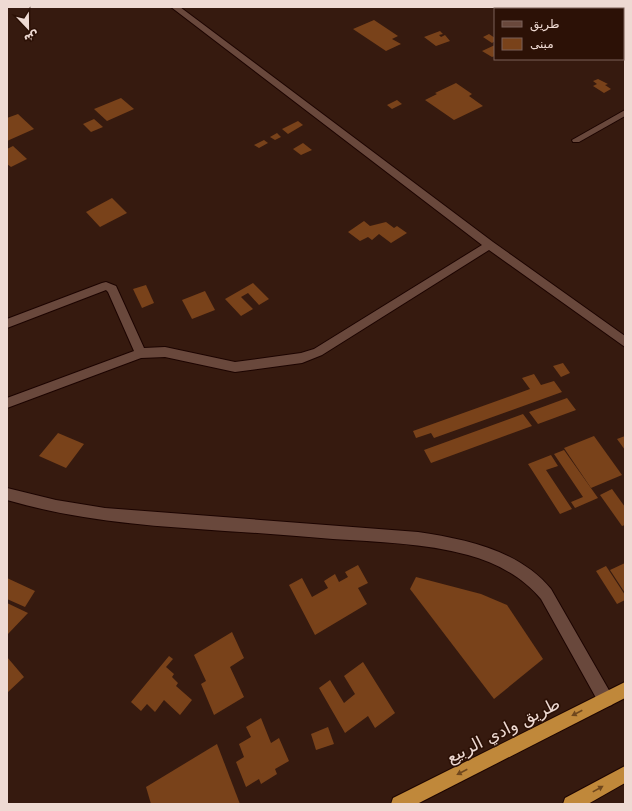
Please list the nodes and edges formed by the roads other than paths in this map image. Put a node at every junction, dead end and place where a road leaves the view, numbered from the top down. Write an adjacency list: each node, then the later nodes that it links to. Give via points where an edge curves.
1 (175, 7): 4 (street)
2 (622, 117): 3 (street)
3 (576, 140)
4 (489, 245): 6 (street); 7 (street, via 318,352 302,358 235,367 165,352)
5 (7, 324): 7 (street, via 106,286 112,289)
6 (625, 342)
7 (141, 354): 8 (street)
8 (7, 403)
9 (7, 494): 11 (street, via 41,505 126,518 248,525 432,541 498,557 535,582 550,598)
10 (625, 690): 11 (highway, طريق وادي الربيع)
11 (606, 699): 13 (highway, طريق وادي الربيع, one-way to 13)
12 (625, 774): 14 (highway, one-way to 12)
13 (399, 804)
14 (572, 804)

